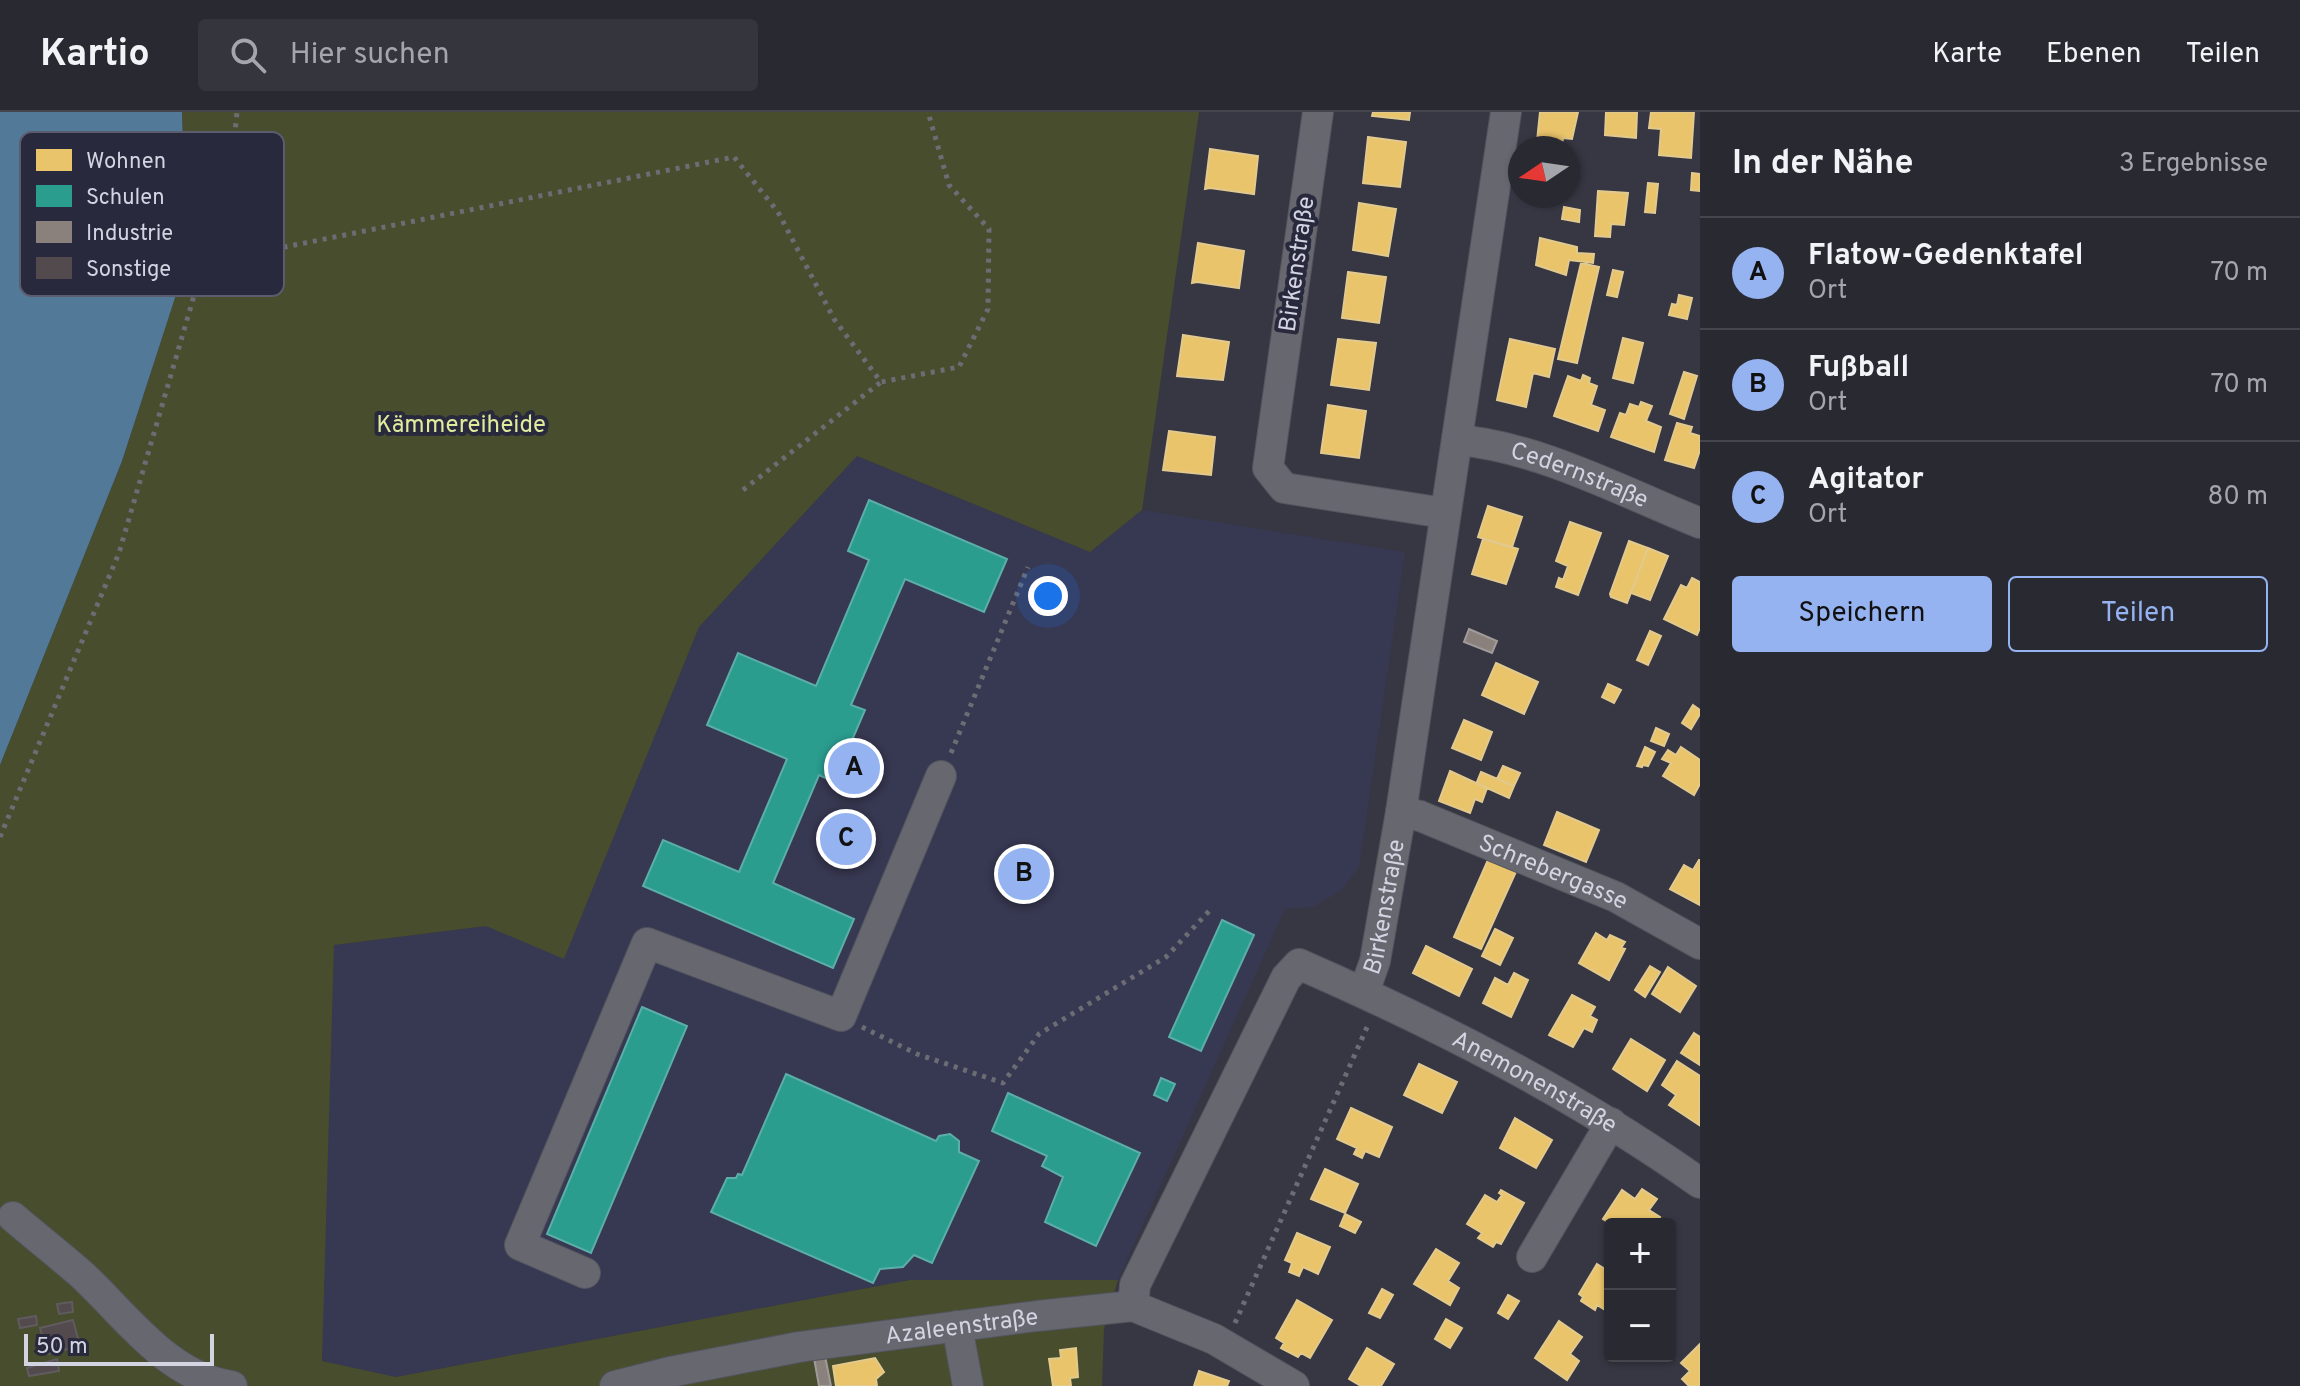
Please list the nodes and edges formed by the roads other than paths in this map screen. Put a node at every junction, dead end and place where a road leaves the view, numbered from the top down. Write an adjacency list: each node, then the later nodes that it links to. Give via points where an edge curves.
1 (1318, 112): 4 (street, Birkenstraße, via 1268,468 1284,488)
2 (1506, 112): 3 (street, Birkenstraße)
3 (1457, 440): 4 (street, Birkenstraße); 5 (street, Cedernstraße, via 1546,461)
4 (1444, 513): 7 (street, Birkenstraße)
5 (1700, 523)
6 (941, 776): 14 (street, via 841,1016 647,943 520,1245)
7 (1401, 812): 8 (street, Schrebergasse, via 1616,897); 9 (street, Birkenstraße)
8 (1700, 944)
9 (1372, 996): 10 (street, Anemonenstraße); 15 (street, Birkenstraße, via 1299,964 1286,978 1135,1285)
10 (1611, 1123): 11 (street, Anemonenstraße); 13 (street)
11 (1700, 1183)
12 (13, 1217): 18 (street, via 155,1348 188,1369)
13 (1532, 1257)
14 (585, 1273)
15 (1133, 1306): 16 (street, Azaleenstraße); 21 (street, Azaleenstraße, via 1225,1346)
16 (957, 1326): 17 (street, Azaleenstraße, via 799,1347); 20 (street)
17 (671, 1379): 19 (street, Azaleenstraße)
18 (232, 1386)
19 (615, 1386)
20 (968, 1386)
21 (1294, 1386)

